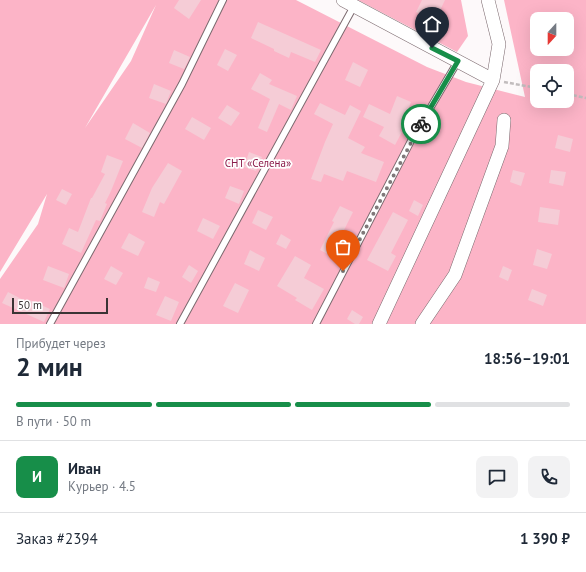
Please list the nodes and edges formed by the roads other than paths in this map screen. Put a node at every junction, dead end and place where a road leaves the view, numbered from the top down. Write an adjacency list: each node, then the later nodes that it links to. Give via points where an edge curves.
1 (223, 0): 7 (lane, via 182,84)
2 (488, 0): 5 (street, via 499,44)
3 (348, 3): 4 (street); 8 (lane)
4 (458, 61): 5 (street); 9 (lane, via 412,139)
5 (493, 80): 10 (street)
6 (504, 120): 11 (street, via 502,146 455,275)
7 (50, 324)
8 (180, 324)
9 (316, 324)
10 (379, 324)
11 (422, 324)

